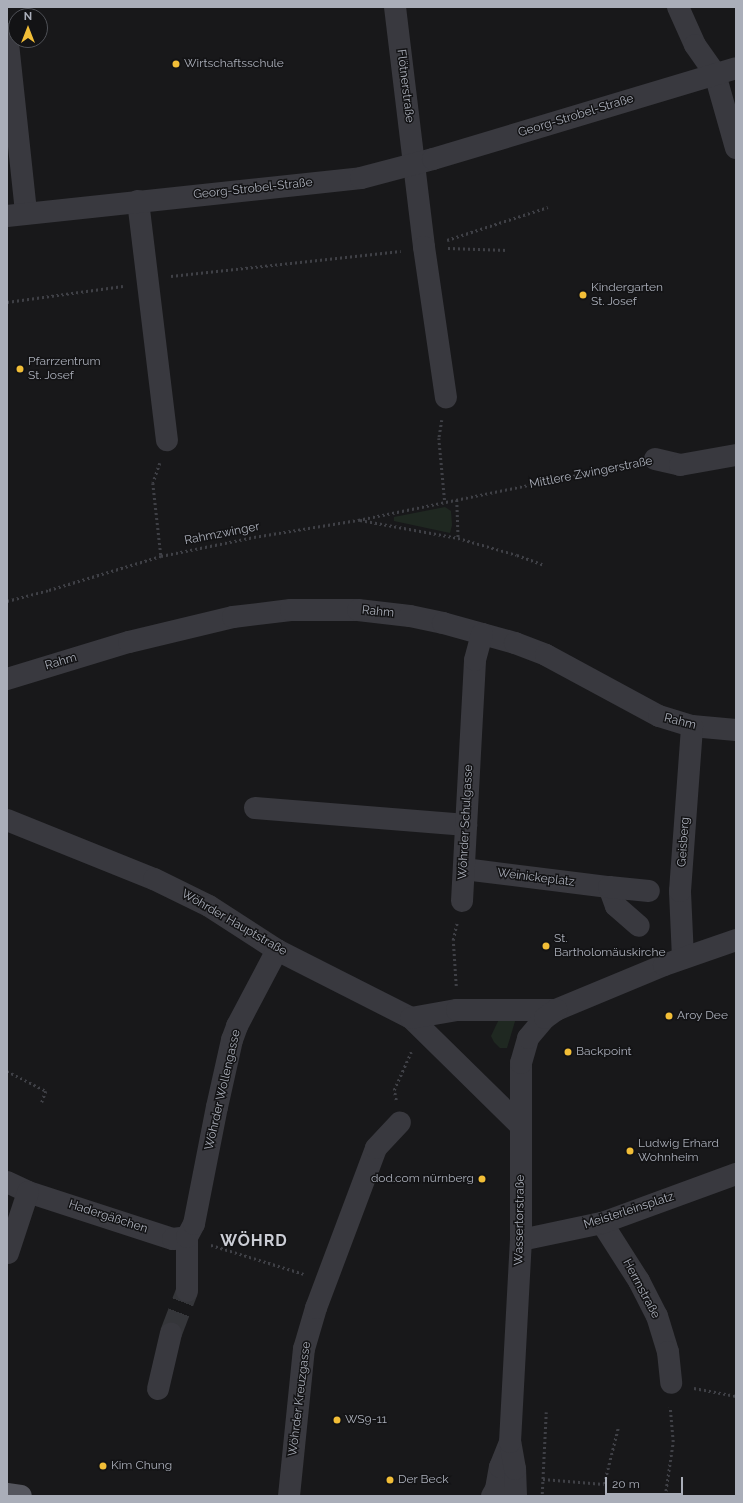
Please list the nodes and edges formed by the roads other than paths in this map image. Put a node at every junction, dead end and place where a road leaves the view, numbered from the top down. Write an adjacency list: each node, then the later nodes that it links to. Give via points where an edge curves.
1 (395, 7): 7 (street, Flötnerstraße)
2 (678, 7): 5 (street, via 695,45)
3 (7, 34): 9 (street)
4 (736, 68): 5 (street, Georg-Strobel-Straße)
5 (715, 74): 6 (street); 7 (street, Georg-Strobel-Straße)
6 (736, 148)
7 (415, 164): 8 (street, Georg-Strobel-Straße, via 361,178); 10 (street, via 413,249)
8 (138, 201): 9 (street, Georg-Strobel-Straße); 11 (street)
9 (17, 214)
10 (446, 397)
11 (167, 440)
12 (736, 455): 13 (street, Mittlere Zwingerstraße, via 680,465)
13 (655, 458)
14 (482, 634): 15 (street, Rahm, via 443,623 382,612 312,609 261,612 161,633); 16 (street, Rahm, via 546,655 660,716); 20 (street, Wöhrder Schulgasse, via 475,660)
15 (7, 679)
16 (692, 726): 17 (street, Rahm); 28 (street, Geisberg, via 680,891)
17 (736, 730)
18 (255, 808): 20 (street)
19 (7, 820): 27 (street, Wöhrder Hauptstraße, via 154,878 209,906)
20 (466, 825): 21 (street, Wöhrder Schulgasse)
21 (464, 869): 22 (street, Weinickeplatz); 24 (street, Wöhrder Schulgasse)
22 (609, 887): 23 (street, Weinickeplatz); 25 (street, via 616,906)
23 (649, 891)
24 (462, 901)
25 (639, 926)
26 (736, 940): 28 (street)
27 (277, 950): 30 (street, Wöhrder Hauptstraße); 37 (street, Wöhrder Wollengasse, via 232,1040 194,1224)
28 (683, 958): 29 (street)
29 (556, 1010): 30 (street, via 457,1010); 32 (street, Wassertorstraße, via 531,1034 523,1051)
30 (417, 1023): 32 (street, Wöhrder Hauptstraße)
31 (400, 1122): 47 (street, Wöhrder Kreuzgasse, via 376,1148 325,1281 304,1349)
32 (521, 1126): 38 (street, Wassertorstraße)
33 (736, 1174): 36 (street, Meisterleinsplatz)
34 (7, 1182): 35 (street, Hadergäßchen)
35 (28, 1192): 37 (street, Hadergäßchen, via 173,1239); 39 (street)
36 (602, 1223): 38 (street, Meisterleinsplatz); 42 (street, Herrnstraße, via 639,1281 657,1316 668,1352)
37 (187, 1237): 40 (street)
38 (521, 1240): 44 (street, Wassertorstraße)
39 (8, 1253)
40 (187, 1291)
41 (172, 1333): 43 (street)
42 (671, 1384)
43 (158, 1389)
44 (510, 1442): 48 (street, Wassertorstraße); 49 (street, Wassertorstraße)
45 (7, 1494): 46 (main road)
46 (21, 1496)
47 (289, 1496)
48 (492, 1496)
49 (516, 1496)

